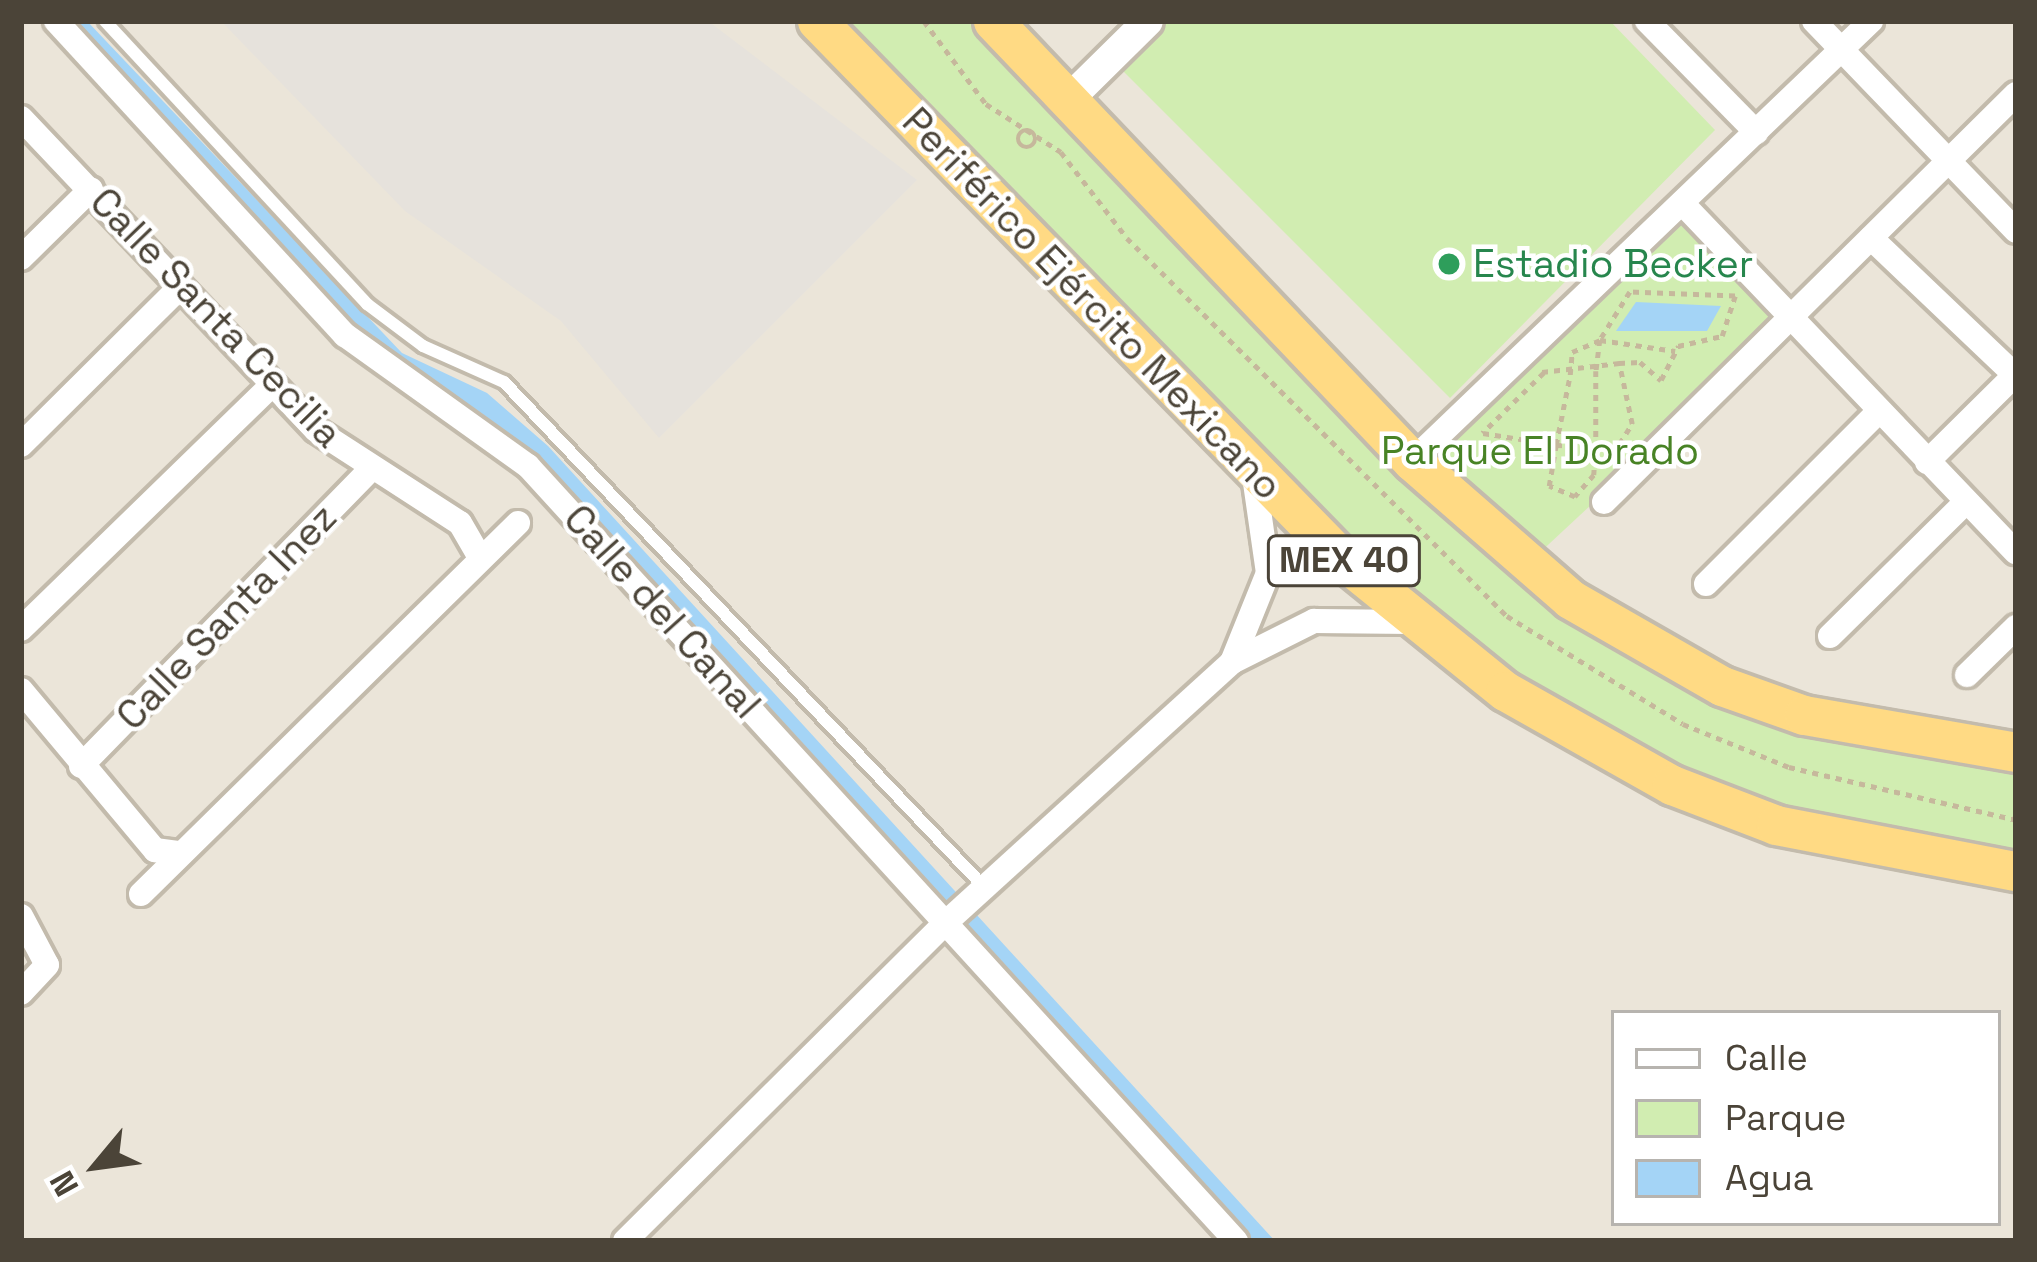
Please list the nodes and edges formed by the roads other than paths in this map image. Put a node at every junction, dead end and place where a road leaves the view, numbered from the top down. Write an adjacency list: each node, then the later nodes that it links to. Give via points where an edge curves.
1 (56, 21): 50 (street, Calle del Canal, via 345,335 528,466)
2 (105, 21): 47 (lane, via 368,304 423,346 504,382)
3 (817, 21): 29 (highway, Periférico Ejército Mexicano / MEX 40)
4 (993, 21): 11 (highway, MEX 40)
5 (1148, 21): 11 (street)
6 (1647, 21): 13 (street)
7 (1814, 21): 9 (street)
8 (1871, 21): 9 (street)
9 (1843, 49): 13 (street); 14 (street)
10 (2016, 94): 14 (street)
11 (1068, 100): 26 (highway, MEX 40)
12 (21, 118): 15 (street, Calle Santa Cecilia)
13 (1756, 133): 16 (street)
14 (1949, 161): 17 (street); 18 (street)
15 (91, 189): 19 (street); 20 (street, Calle Santa Cecilia)
16 (1682, 203): 21 (street); 26 (street)
17 (2016, 231)
18 (1871, 238): 21 (street); 22 (street)
19 (21, 257)
20 (179, 288): 23 (street, Calle Santa Cecilia); 25 (street)
21 (1790, 320): 24 (street); 30 (street)
22 (2016, 375): 27 (street)
23 (271, 386): 28 (street, Calle Santa Cecilia); 38 (street)
24 (1878, 412): 27 (street); 35 (street)
25 (21, 445)
26 (1412, 461): 43 (highway, MEX 40, via 1570,599 1722,686 1878,736)
27 (1927, 462): 31 (street)
28 (372, 469): 34 (street, Calle Santa Cecilia, via 460,523); 44 (street, Calle Santa Inez)
29 (1253, 471): 36 (highway, Periférico Ejército Mexicano / MEX 40); 40 (street, via 1268,573)
30 (1604, 502)
31 (1966, 502): 33 (street); 39 (street)
32 (518, 524): 34 (street)
33 (2016, 552)
34 (480, 557): 45 (street)
35 (1706, 584)
36 (1412, 622): 40 (street, via 1314,621); 46 (highway, Periférico Ejército Mexicano / MEX 40, via 1505,692 1672,784 1875,850)
37 (2016, 627): 41 (street)
38 (21, 629)
39 (1830, 635)
40 (1232, 662): 47 (street)
41 (1967, 675)
42 (21, 690): 44 (street)
43 (2016, 752)
44 (81, 766): 45 (street, via 154,850)
45 (178, 853): 48 (street)
46 (2016, 871)
47 (984, 888): 50 (street)
48 (141, 894)
49 (21, 916): 51 (street, via 46,965)
50 (942, 926): 52 (street); 53 (street, Calle del Canal)
51 (21, 993)
52 (625, 1241)
53 (1236, 1241)

